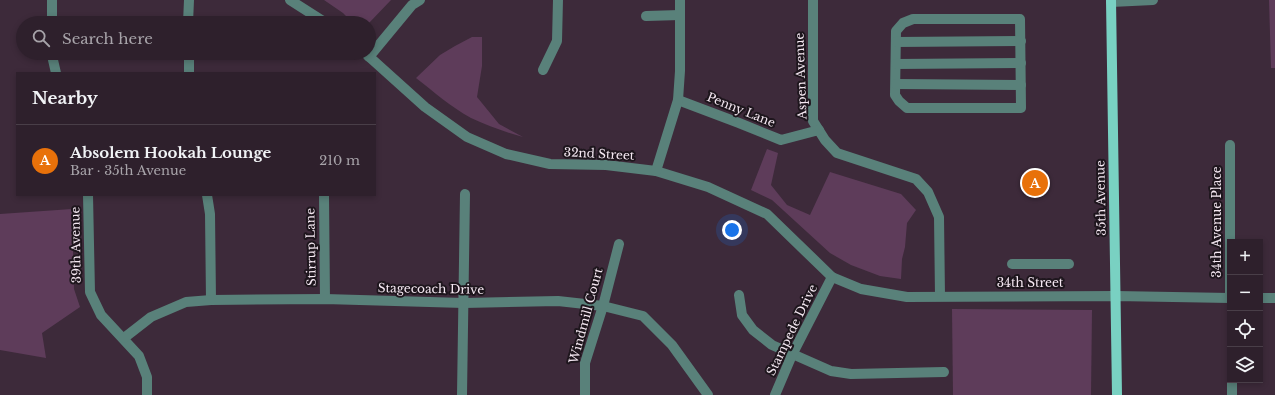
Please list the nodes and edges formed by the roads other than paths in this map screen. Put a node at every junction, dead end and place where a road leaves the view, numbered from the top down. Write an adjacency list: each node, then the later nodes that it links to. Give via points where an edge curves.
1 (52, 0): 11 (street)
2 (189, 0): 12 (street)
3 (290, 0): 13 (street)
4 (420, 0): 17 (street, via 412,5)
5 (558, 0): 23 (street, via 557,42)
6 (680, 0): 10 (street)
7 (813, 0): 29 (street, Aspen Avenue, via 813,121)
8 (1153, 0): 9 (street)
9 (1111, 1): 43 (main road, 35th Avenue)
10 (680, 15): 14 (street); 28 (street)
11 (52, 16)
12 (188, 16)
13 (315, 16)
14 (646, 16)
15 (1021, 41): 16 (street); 16 (street, via 1020,19 913,19 903,23 896,31); 21 (street)
16 (896, 42): 22 (street)
17 (376, 45)
18 (54, 60): 24 (street)
19 (189, 60): 25 (street)
20 (373, 60): 31 (street, 32nd Street, via 425,107 467,137 506,154 550,164 606,165)
21 (1021, 63): 22 (street); 27 (street)
22 (896, 64): 26 (street)
23 (543, 70)
24 (56, 72)
25 (190, 72)
26 (896, 84): 27 (street); 27 (street, via 896,95 907,108 1021,108)
27 (1021, 85)
28 (678, 100): 29 (street, Penny Lane, via 781,140); 31 (street)
29 (819, 130): 42 (street, Aspen Avenue, via 836,154 916,179 928,192 939,217)
30 (1230, 145): 39 (street, 34th Avenue Place)
31 (656, 171): 40 (street, 32nd Street, via 708,187 767,214)
32 (465, 194): 49 (street)
33 (88, 196): 51 (street, 39th Avenue, via 90,292 101,315)
34 (207, 196): 48 (street, via 210,214)
35 (324, 196): 47 (street, Stirrup Lane)
36 (618, 244): 50 (street, Windmill Court)
37 (1012, 264): 38 (street)
38 (1069, 264)
39 (1230, 275)
40 (832, 277): 42 (street, 34th Street, via 861,289 908,297); 52 (street, Stampede Drive)
41 (739, 295): 52 (street, via 742,315 753,330 772,345)
42 (940, 296): 43 (street, 34th Street)
43 (1116, 296): 44 (street, 34th Street); 60 (main road, 35th Avenue)
44 (1227, 298)
45 (1263, 298): 46 (street)
46 (1275, 298)
47 (325, 299): 48 (street, Stagecoach Drive); 49 (street, Stagecoach Drive)
48 (211, 300): 51 (street, Stagecoach Drive, via 186,302 151,317)
49 (464, 303): 50 (street, Stagecoach Drive, via 558,301); 56 (street)
50 (603, 306): 57 (street, Windmill Court, via 585,363); 58 (street, Stagecoach Drive, via 643,316 672,345)
51 (124, 338): 55 (street, 39th Avenue, via 139,356 147,377)
52 (792, 355): 53 (street, via 831,371 851,374); 59 (street, Stampede Drive)
53 (944, 372)
54 (1232, 383): 61 (street)
55 (147, 395)
56 (462, 395)
57 (584, 395)
58 (708, 395)
59 (775, 395)
60 (1117, 395)
61 (1232, 395)

